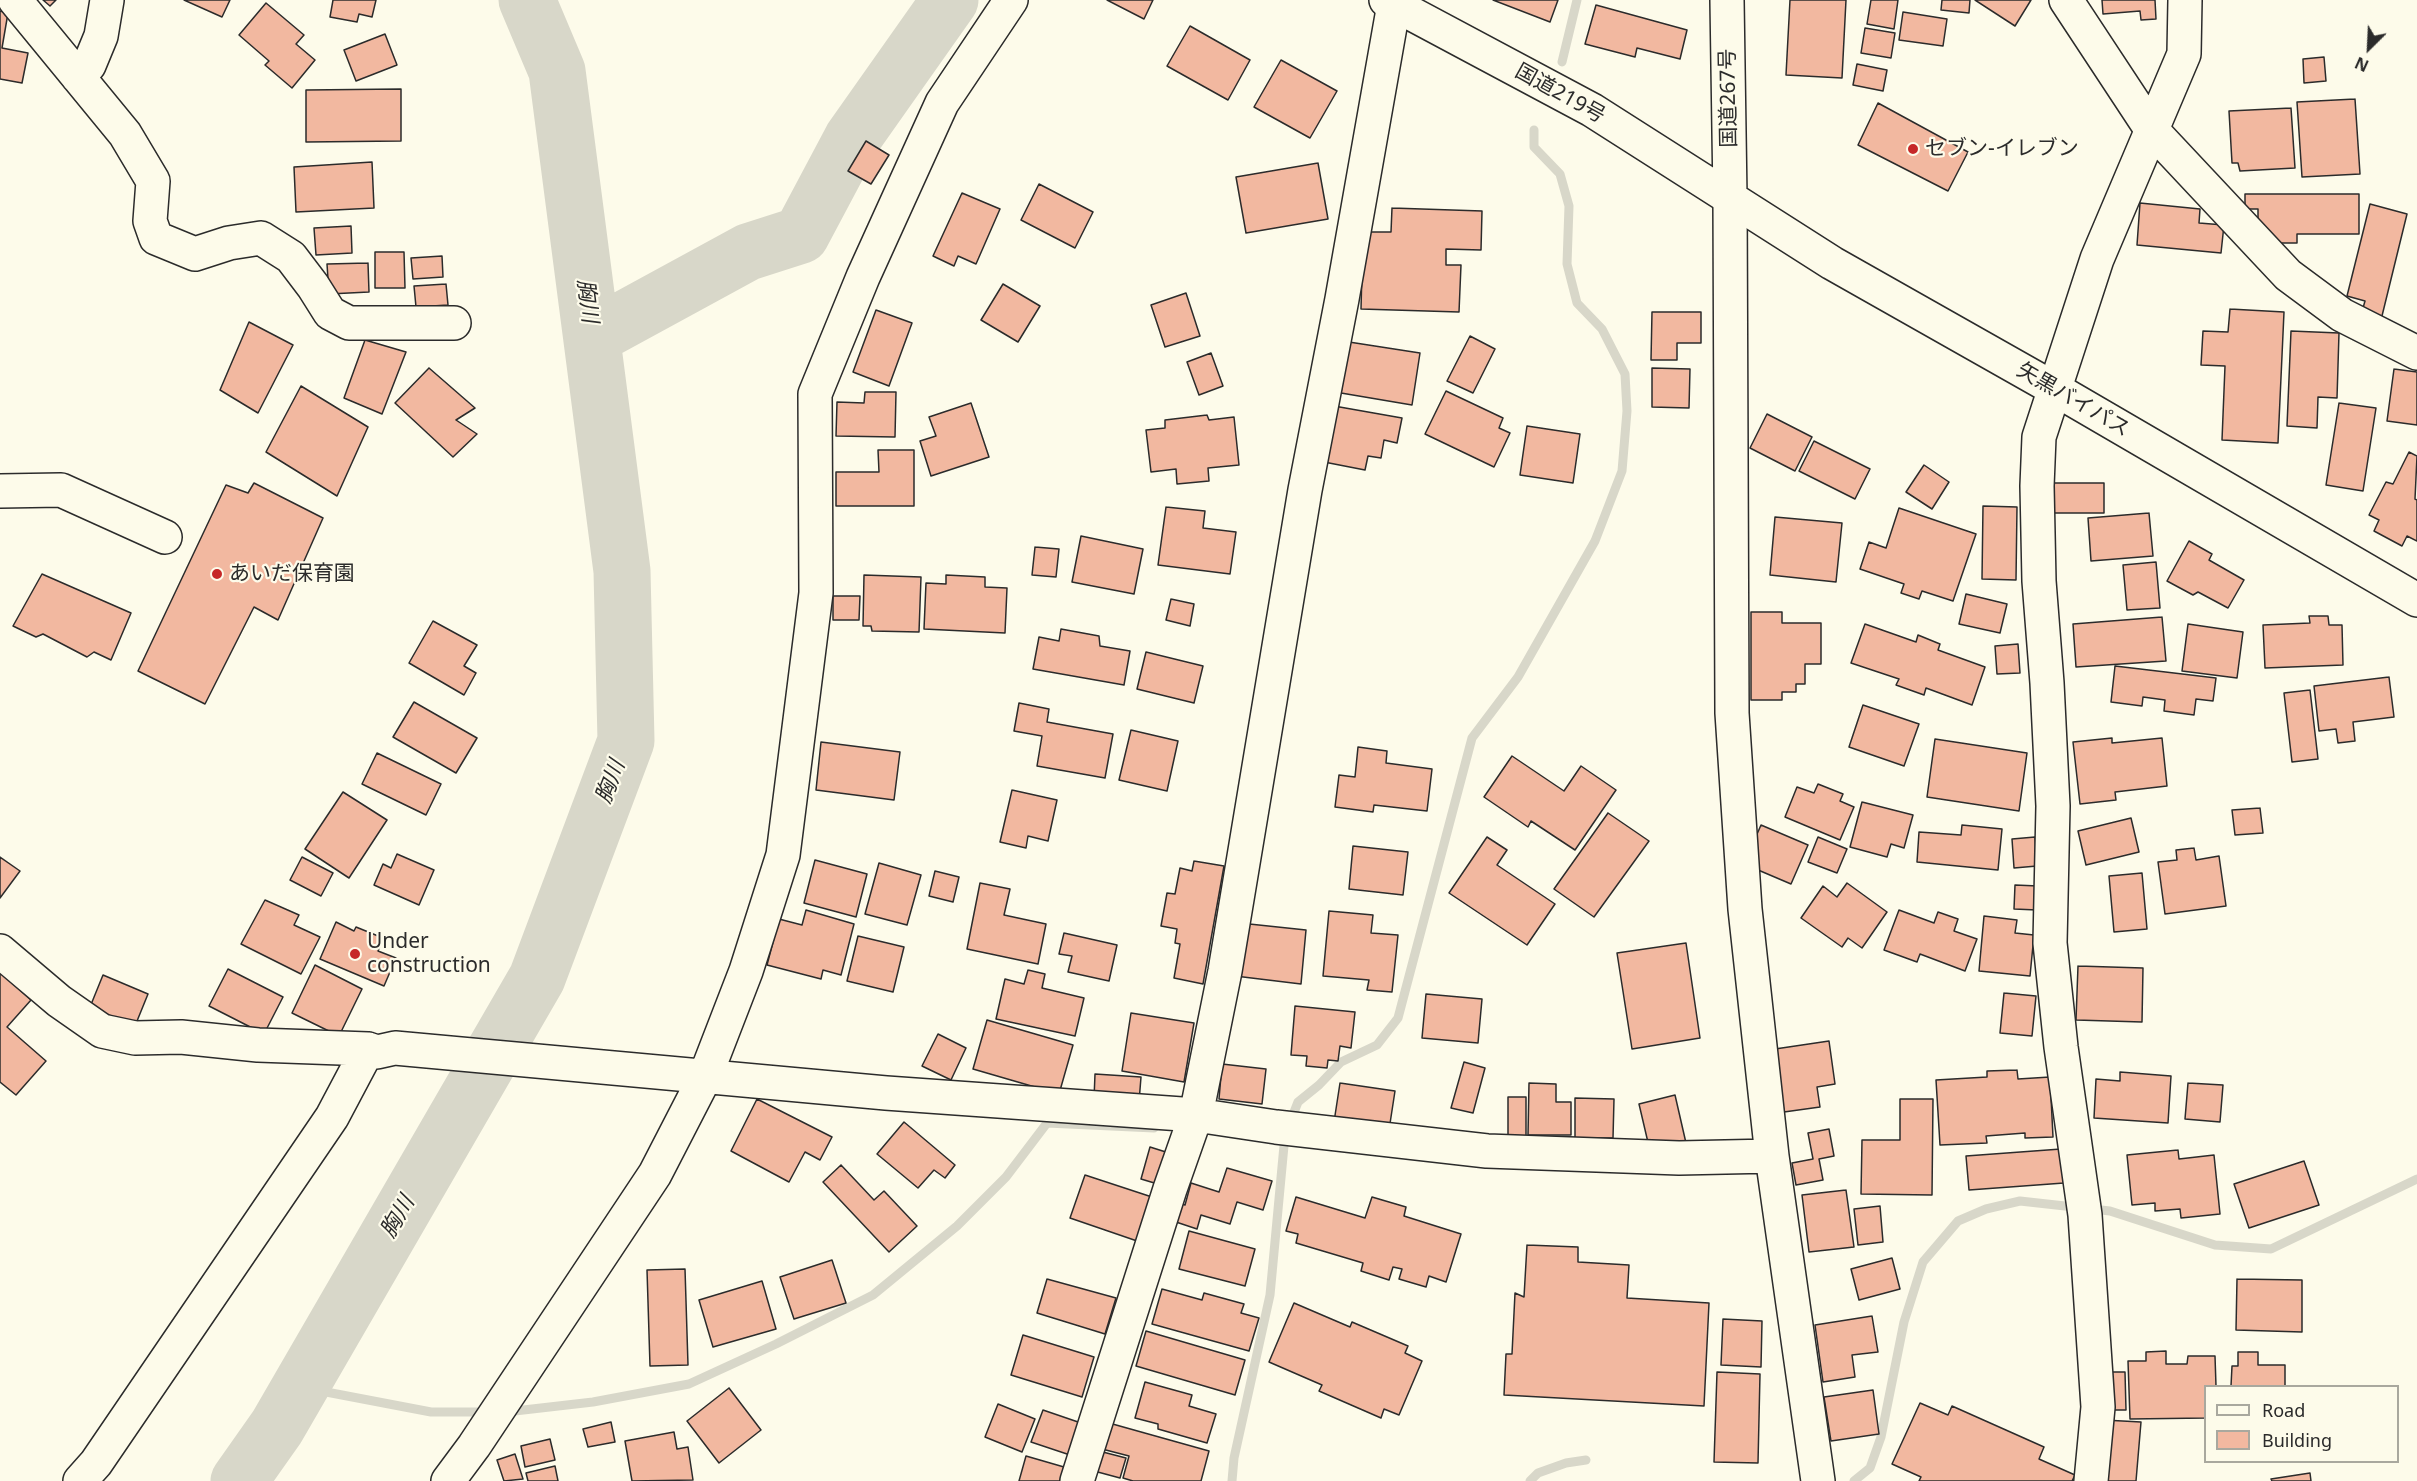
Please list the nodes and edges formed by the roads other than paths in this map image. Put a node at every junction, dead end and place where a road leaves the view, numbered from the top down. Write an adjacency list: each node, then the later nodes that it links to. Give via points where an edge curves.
1 (15, 0): 8 (main road)
2 (107, 0): 8 (main road, via 101,36 89,65)
3 (1011, 0): 19 (main road, via 942,103 815,394 816,593 783,855 746,971)
4 (1727, 0): 10 (main road, 国道267号)
5 (2066, 0): 9 (main road)
6 (2185, 0): 9 (main road, via 2184,54)
7 (1390, 2): 10 (main road, 国道219号, via 1592,110); 20 (main road, via 1225,971)
8 (78, 77): 11 (main road, via 125,134 153,182 150,221 156,238 195,254 261,238 291,258 330,313 349,323)
9 (2151, 129): 12 (main road, via 2288,275 2342,315); 13 (main road, via 2097,259)
10 (1730, 197): 13 (main road, 矢黒バイパス, via 1832,263); 21 (main road, 国道267号, via 1732,713 1745,909)
11 (454, 323)
12 (2417, 353)
13 (2053, 388): 16 (main road, 矢黒バイパス); 26 (main road, via 2039,437 2037,486 2053,806 2050,943 2083,1203 2098,1407)
14 (0, 491): 15 (main road, via 61,490)
15 (165, 537)
16 (2417, 600)
17 (0, 951): 18 (main road, via 102,1031 135,1038)
18 (381, 1048): 19 (main road); 22 (main road)
19 (693, 1076): 20 (main road); 23 (main road, via 655,1174)
20 (1196, 1115): 21 (main road, via 1487,1151 1679,1158); 24 (main road)
21 (1772, 1156): 25 (main road, 国道267号)
22 (80, 1481)
23 (448, 1481)
24 (1077, 1481)
25 (1818, 1481)
26 (2091, 1481)

